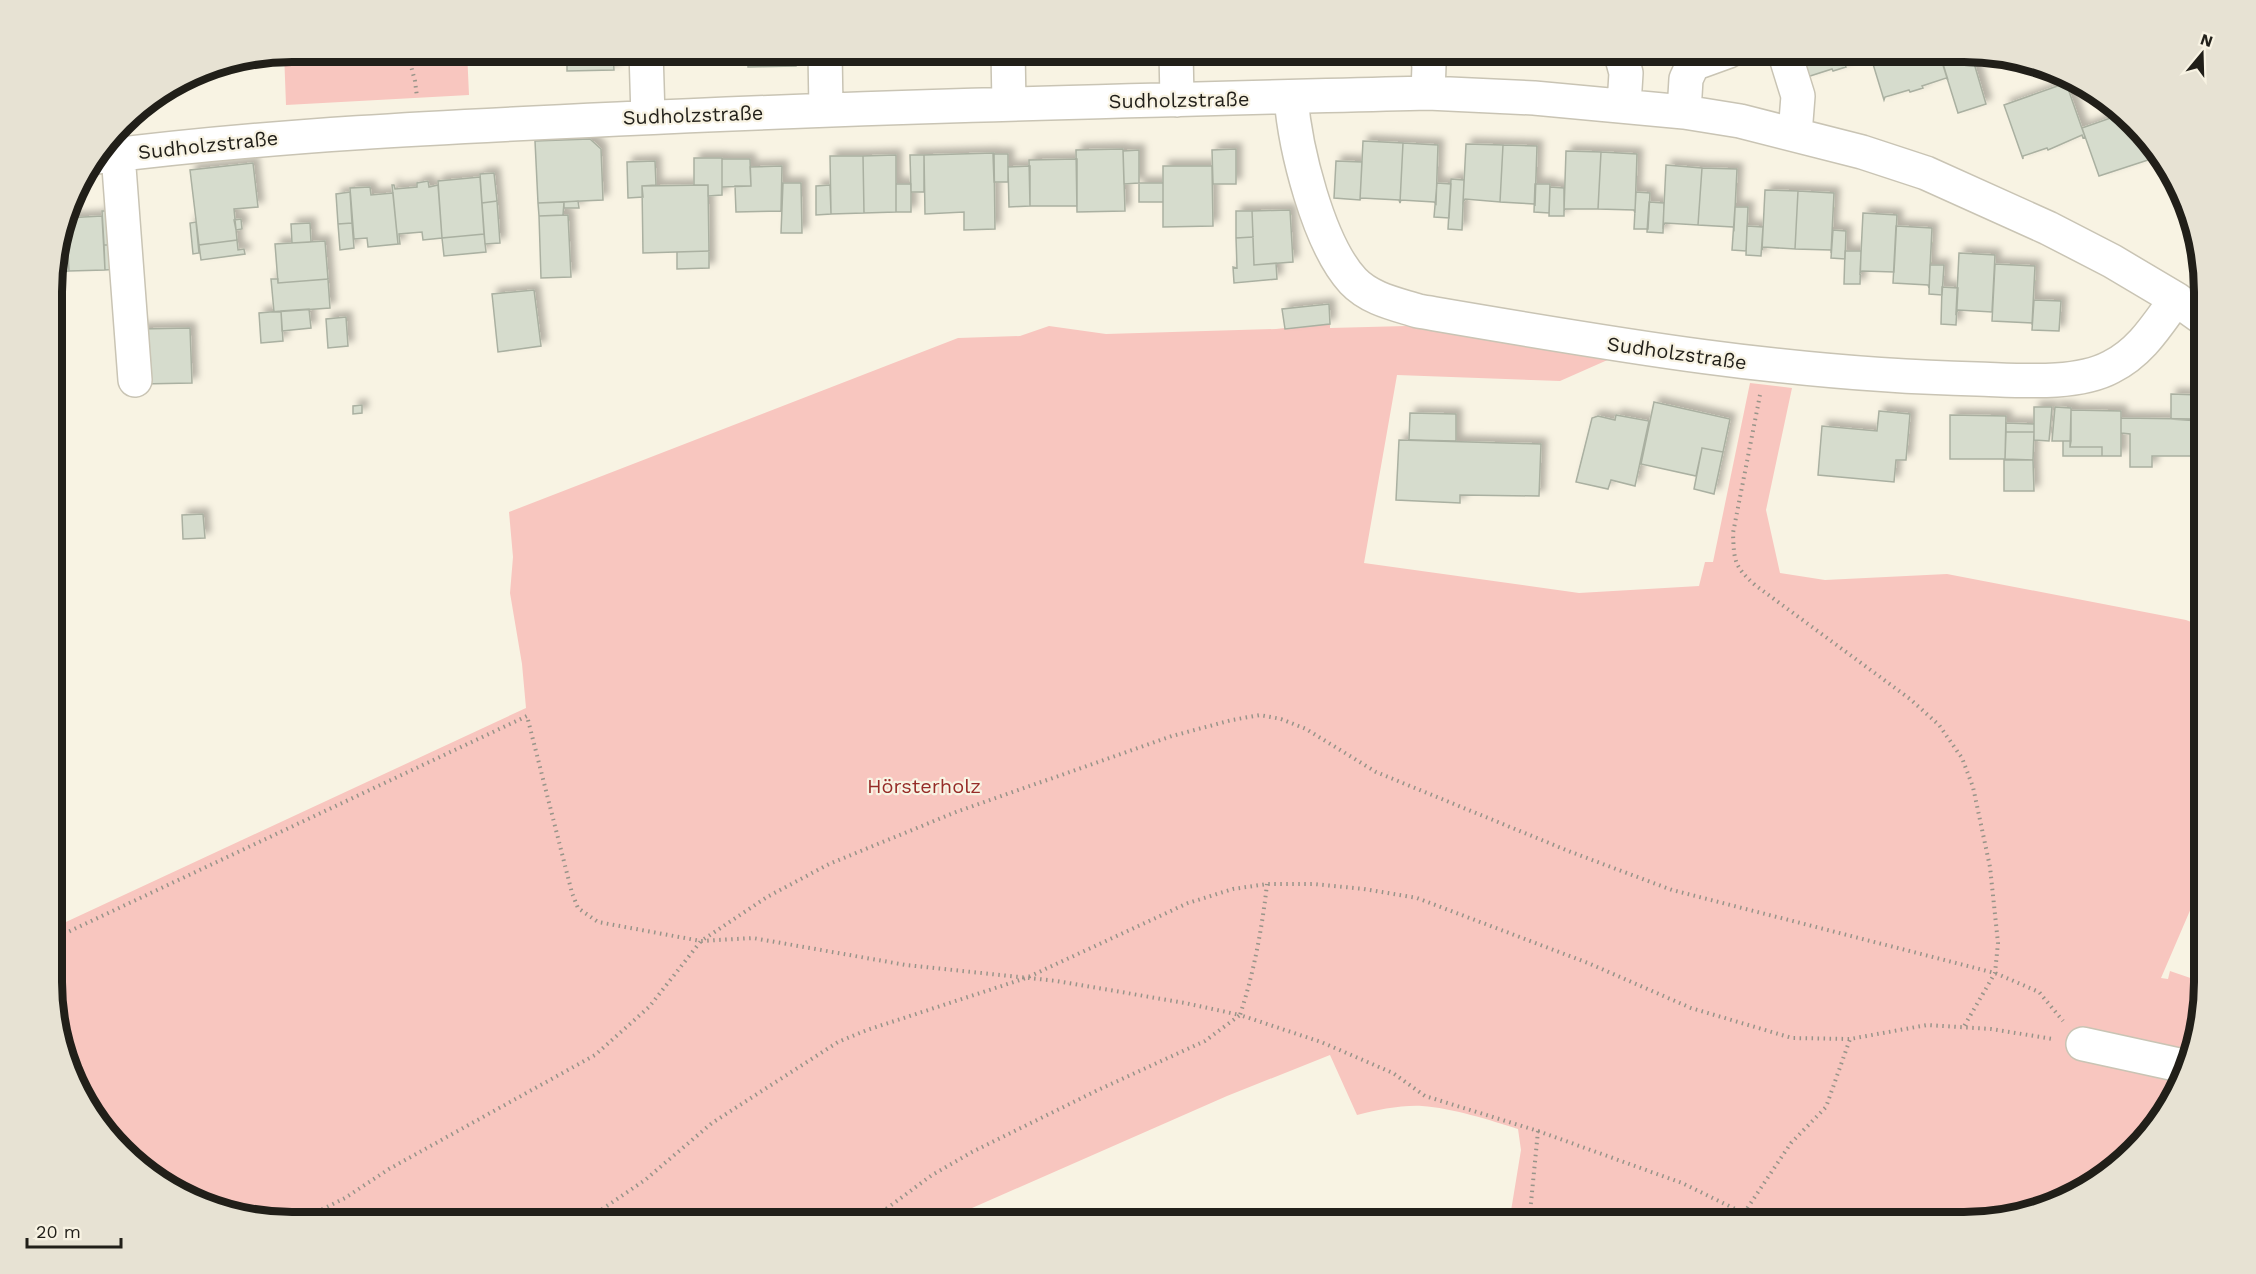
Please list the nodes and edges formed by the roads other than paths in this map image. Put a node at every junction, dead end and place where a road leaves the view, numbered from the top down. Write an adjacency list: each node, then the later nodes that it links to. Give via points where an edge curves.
1 (646, 62): 16 (street)
2 (825, 62): 14 (street)
3 (1008, 62): 12 (street)
4 (1176, 62): 11 (street)
5 (1428, 62): 9 (street)
6 (1623, 62): 13 (street)
7 (1699, 62): 15 (street, via 1693,64 1686,79)
8 (1787, 62): 17 (street, via 1798,96)
9 (1428, 93): 10 (street, Sudholzstraße); 13 (street, Sudholzstraße)
10 (1291, 97): 11 (street, Sudholzstraße); 19 (street, Sudholzstraße, via 1302,167 1330,247 1353,282 1380,300 1419,311 1592,341 1766,365 1949,378 2071,379 2110,368 2133,353)
11 (1177, 100): 12 (street, Sudholzstraße)
12 (1009, 104): 14 (street, Sudholzstraße)
13 (1624, 105): 15 (street, Sudholzstraße)
14 (826, 110): 16 (street, Sudholzstraße)
15 (1684, 112): 17 (street, Sudholzstraße)
16 (648, 117): 18 (street, Sudholzstraße, via 264,138)
17 (1795, 134): 19 (street, Sudholzstraße, via 1926,173 2048,228)
18 (108, 155): 21 (street)
19 (2176, 299): 20 (street, Sudholzstraße)
20 (2194, 312)
21 (135, 380)
22 (2083, 1044): 23 (street)
23 (2179, 1065)

